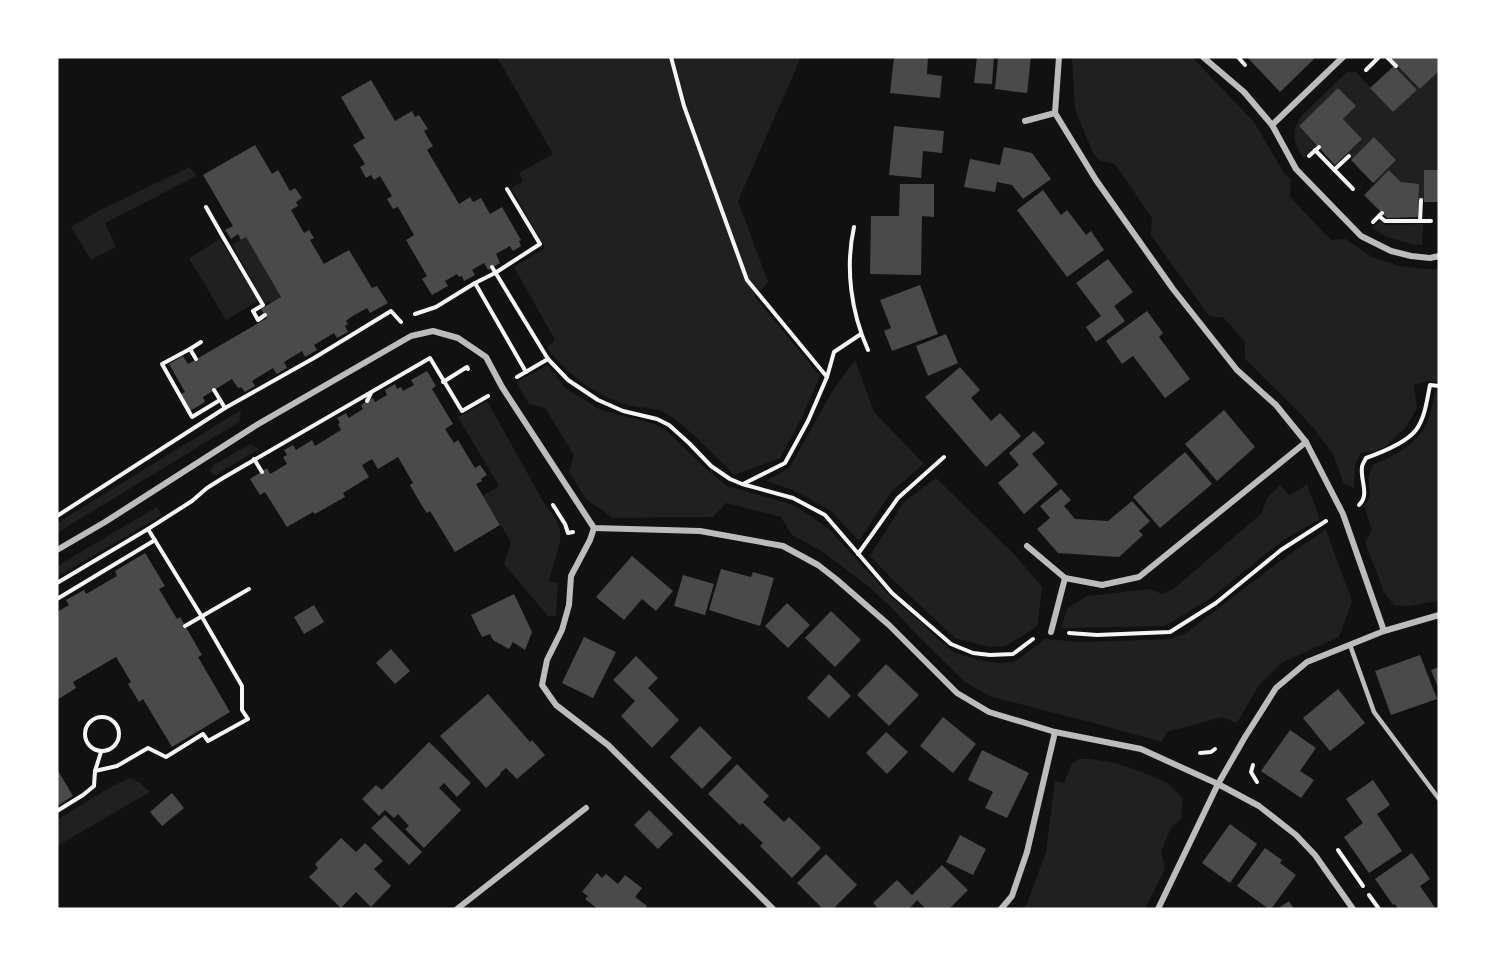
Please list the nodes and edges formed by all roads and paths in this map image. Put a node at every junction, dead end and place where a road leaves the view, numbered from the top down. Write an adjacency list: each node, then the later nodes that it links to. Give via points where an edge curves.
1 (671, 57): 42 (path, via 684,106 747,280)
2 (1059, 57): 9 (street)
3 (1203, 57): 11 (street, via 1244,92)
4 (1343, 57): 11 (street)
5 (1379, 57): 8 (path)
6 (1387, 57): 7 (path)
7 (1396, 66)
8 (1365, 70)
9 (1055, 113): 10 (street); 53 (street, via 1096,180 1173,289 1237,370 1276,405)
10 (1025, 121)
11 (1272, 125): 25 (street, via 1296,169 1361,236 1391,251)
12 (1316, 150): 14 (path)
13 (1349, 156): 14 (path)
14 (1334, 170): 16 (path)
15 (507, 189): 27 (path, via 540,244)
16 (1353, 189)
17 (1421, 201): 20 (path)
18 (206, 207): 24 (path)
19 (1379, 216): 20 (path, via 1385,221)
20 (1420, 221): 21 (path)
21 (1431, 221)
22 (854, 227): 32 (path, via 849,258)
23 (228, 234): 24 (path)
24 (222, 237): 30 (path, via 263,306 254,314 258,320)
25 (1439, 256)
26 (492, 267): 27 (path)
27 (495, 273): 28 (path); 38 (path)
28 (475, 283): 31 (path, via 436,307); 40 (path)
29 (391, 310): 37 (path)
30 (265, 315)
31 (401, 321)
32 (861, 334): 35 (path); 42 (path, via 834,352)
33 (201, 342): 34 (path)
34 (190, 349): 39 (path); 50 (path, via 162,364 192,417)
35 (868, 350)
36 (312, 353): 37 (path)
37 (314, 358): 52 (path)
38 (548, 358): 40 (path); 57 (path, via 568,380 598,400 669,425 711,466)
39 (196, 359)
40 (526, 372): 45 (path)
41 (472, 375): 43 (path, via 467,367)
42 (827, 377): 57 (path, via 785,463)
43 (443, 382): 48 (path, via 430,358); 49 (path, via 462,411)
44 (1439, 386): 59 (path, via 1430,385 1426,409 1416,431 1392,448 1366,458 1362,466 1363,502)
45 (502, 387): 49 (path); 61 (street); 66 (street, via 486,357 458,338 433,331 411,336 255,426)
46 (214, 390): 50 (path)
47 (481, 390): 49 (path)
48 (371, 393): 51 (path); 55 (path)
49 (486, 397)
50 (220, 400): 52 (path)
51 (367, 401)
52 (225, 408): 60 (path)
53 (1306, 442): 59 (street); 68 (street, via 1139,577 1102,585)
54 (944, 457): 67 (path, via 898,498)
55 (254, 459): 56 (path); 62 (path)
56 (261, 472)
57 (742, 484): 67 (path, via 793,498 825,515)
58 (548, 496): 63 (path, via 568,533)
59 (1343, 514): 75 (street); 76 (path, via 1328,519 1281,550 1216,603 1170,632)
60 (57, 516)
61 (594, 528): 78 (street, via 700,531 783,546 818,565 852,592 957,693 989,712); 88 (street, via 571,576 569,605 547,660 542,685 556,705 608,745)
62 (148, 529): 64 (path); 69 (path)
63 (574, 532)
64 (155, 540): 71 (path); 73 (path)
65 (1027, 546): 68 (street)
66 (57, 550)
67 (858, 554): 76 (path, via 892,592 951,644 973,654 1013,654 1040,634)
68 (1065, 578): 76 (street)
69 (57, 583)
70 (249, 589): 73 (path)
71 (57, 599)
72 (1439, 615): 75 (street)
73 (202, 617): 74 (path); 81 (path, via 242,686 242,710 248,719 208,741 202,735 166,757 148,748 117,766)
74 (186, 626)
75 (1384, 631): 77 (street)
76 (1051, 632)
77 (1350, 645): 82 (street, via 1307,662 1276,688); 84 (lane, via 1374,712)
78 (1055, 732): 82 (street, via 1141,749); 89 (street, via 1028,852 1012,896)
79 (101, 751): 79 (path, via 111,749 119,734 112,719 102,716 93,718 84,734 87,744); 81 (path)
80 (1255, 758): 83 (path, via 1251,772)
81 (95, 771): 86 (path, via 94,786)
82 (1218, 784): 90 (street); 91 (street, via 1259,806 1296,835)
83 (1264, 787)
84 (1439, 799)
85 (586, 808): 87 (street)
86 (57, 811)
87 (457, 909)
88 (773, 909)
89 (1001, 909)
90 (1158, 909)
91 (1353, 909)

